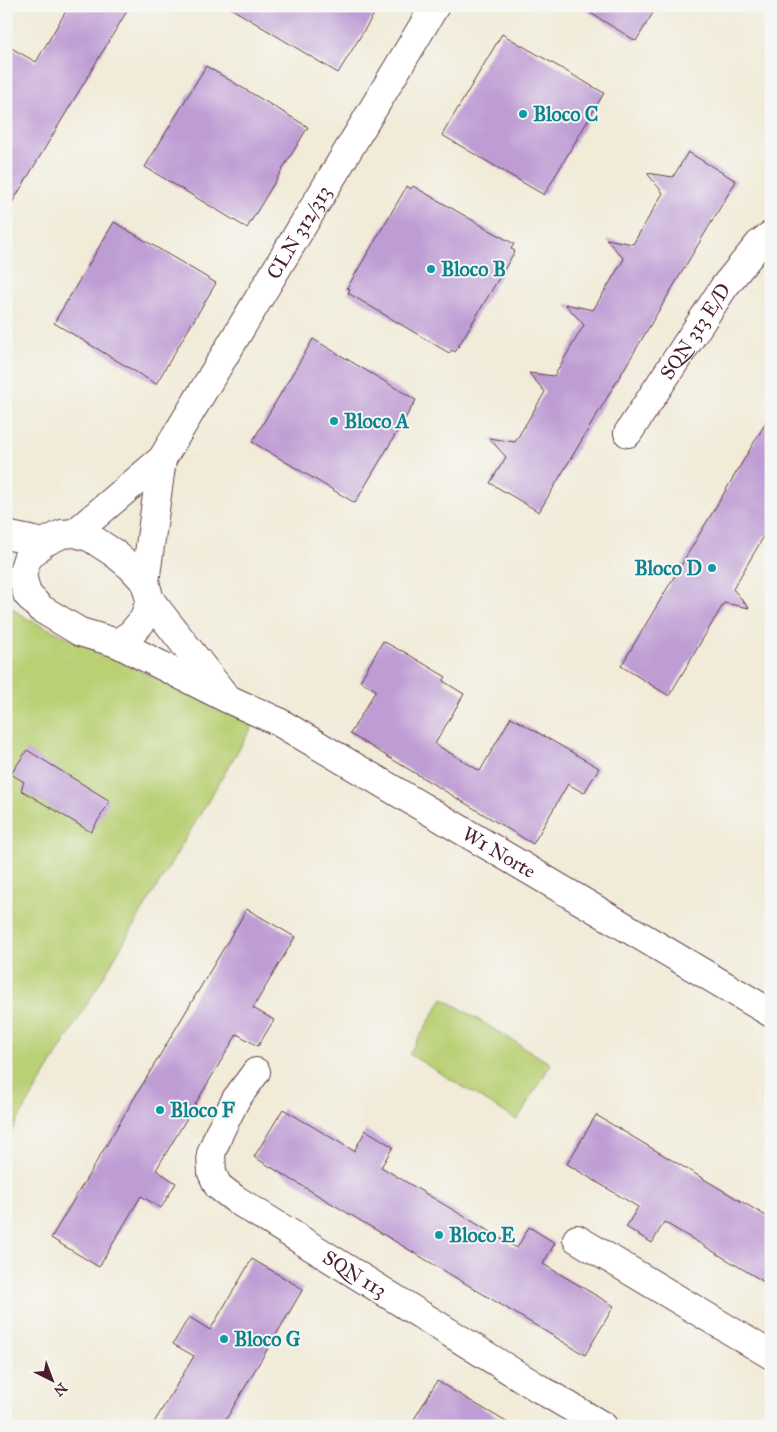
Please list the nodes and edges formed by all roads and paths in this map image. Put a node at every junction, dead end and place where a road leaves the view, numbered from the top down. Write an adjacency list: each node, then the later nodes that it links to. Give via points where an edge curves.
1 (435, 6): 4 (street, CLN 312/313)
2 (771, 235): 3 (street, SQN 313 E/D, via 759,244 724,287)
3 (628, 433)
4 (162, 459): 5 (street, CLN 312/313); 9 (street, CLN 312/313)
5 (75, 533): 7 (street, via 62,534); 9 (street, via 91,538 114,553 131,567)
6 (6, 535): 7 (street)
7 (43, 543): 8 (street, via 27,559)
8 (16, 588): 10 (street, via 40,608 80,632)
9 (148, 591): 10 (street, via 144,619 132,634); 11 (street, W1 Norte)
10 (117, 643): 11 (street, W1 Norte)
11 (226, 698): 12 (street, W1 Norte, via 277,721)
12 (771, 1013)
13 (256, 1072): 16 (street, SQN 113, via 236,1099 211,1154 212,1173 218,1186 243,1205)
14 (577, 1239): 15 (street)
15 (771, 1355)
16 (603, 1426)

